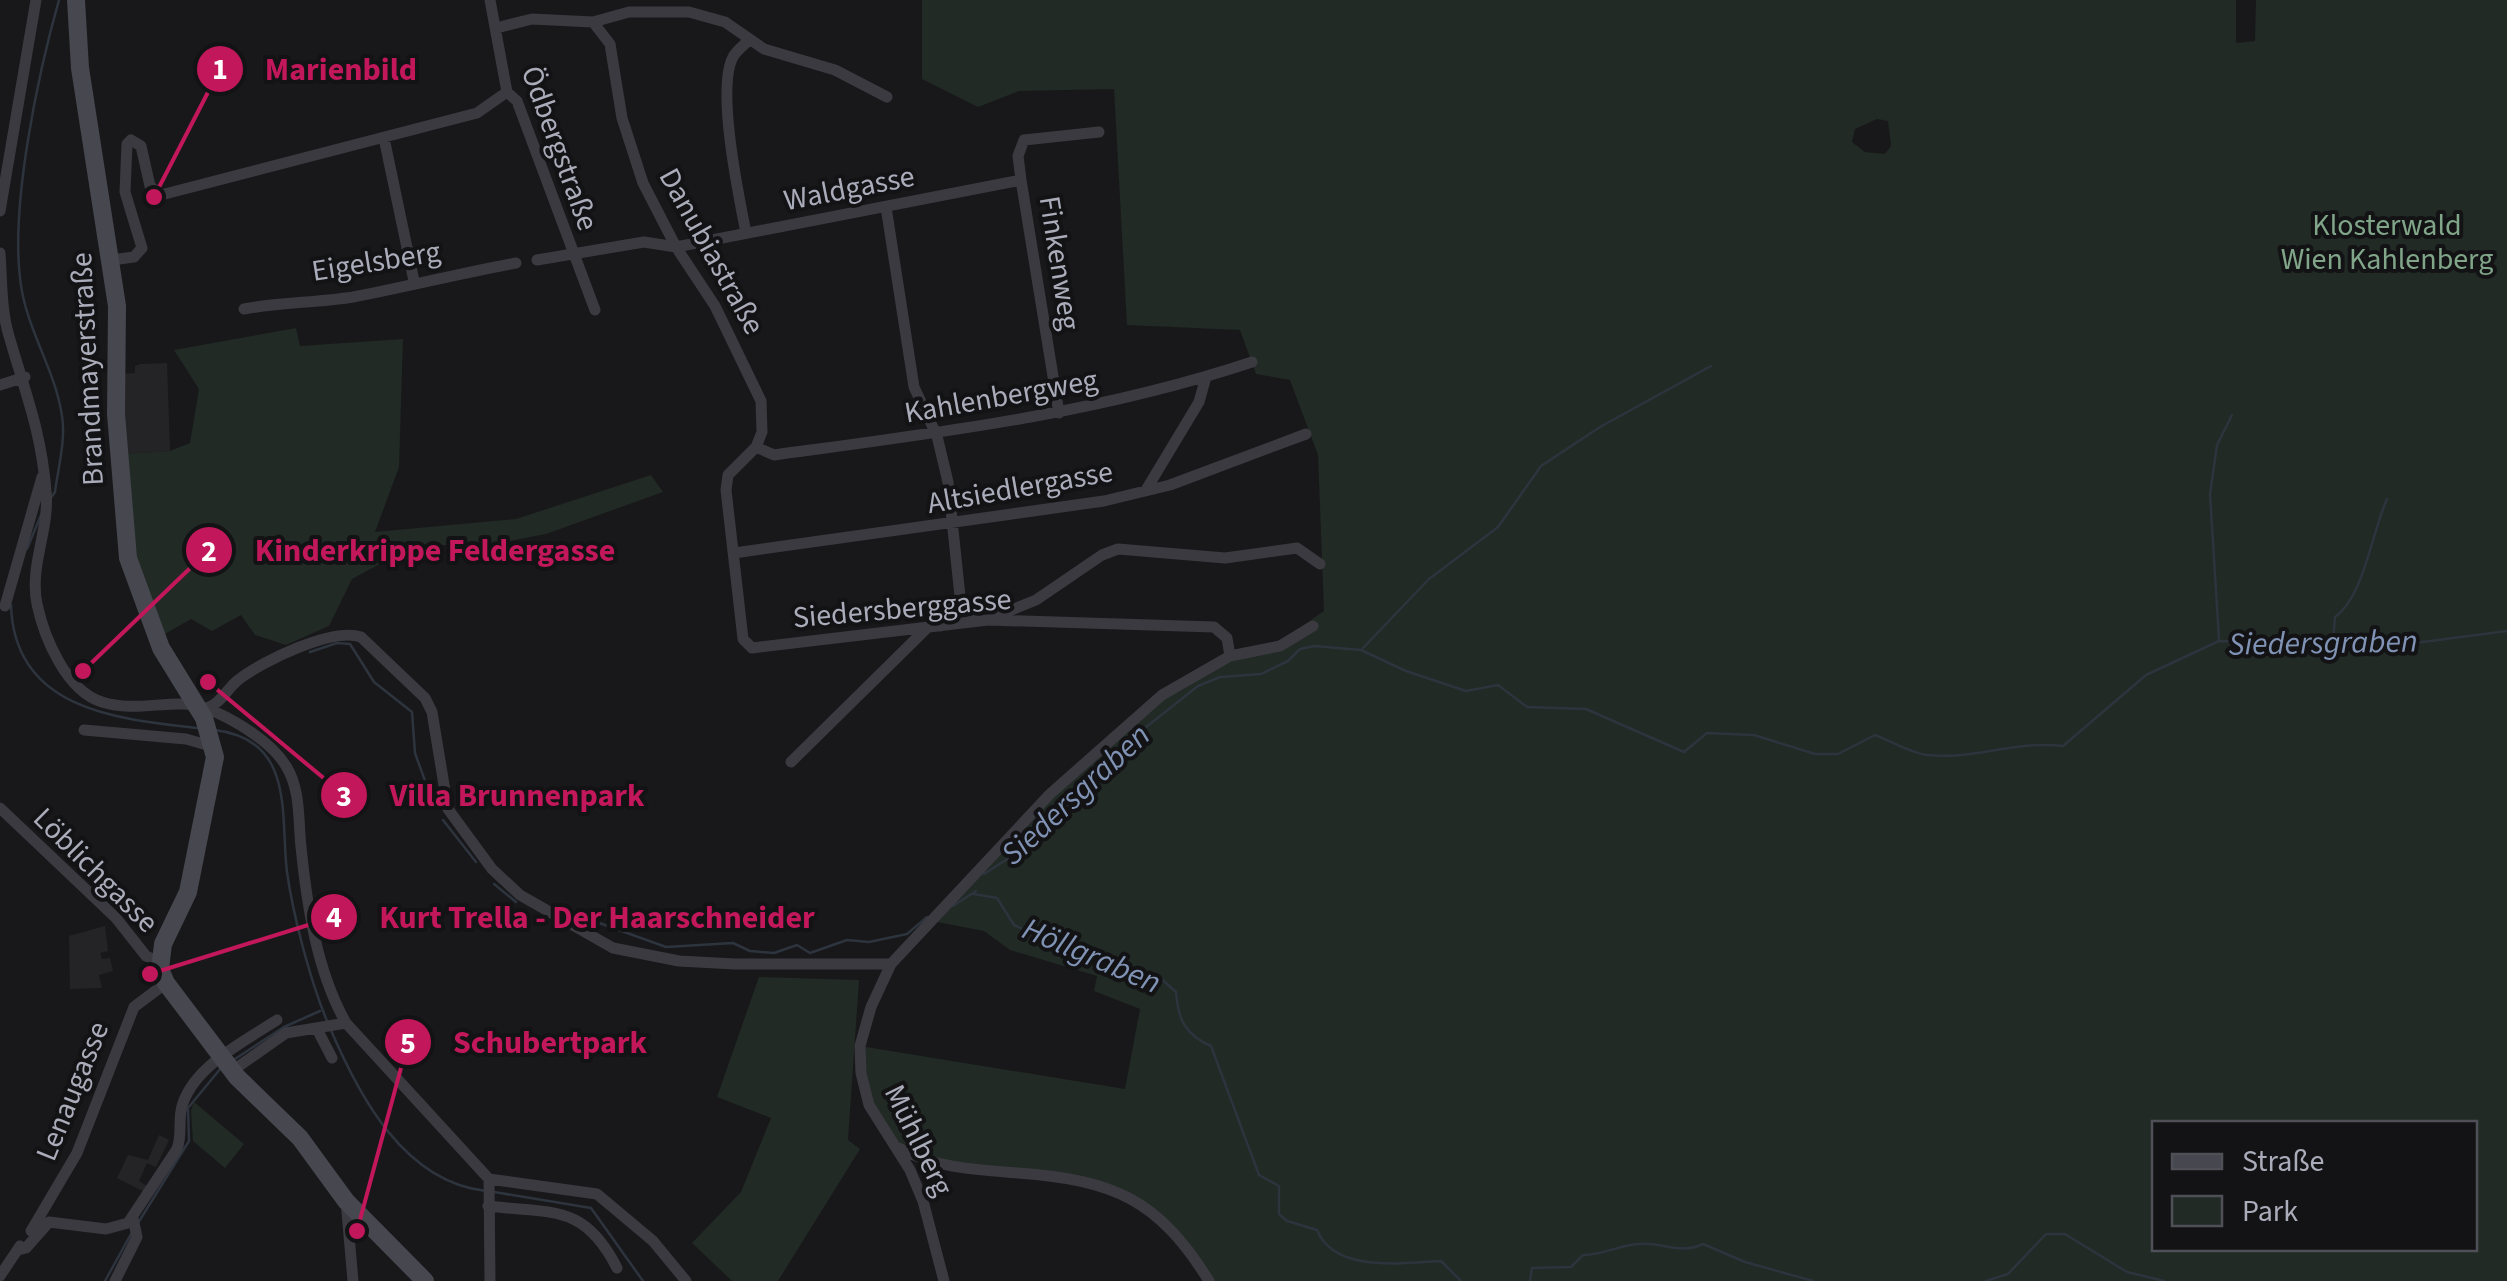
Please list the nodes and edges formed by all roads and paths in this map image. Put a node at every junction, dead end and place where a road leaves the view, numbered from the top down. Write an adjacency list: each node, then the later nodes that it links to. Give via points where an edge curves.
1 (36, 0): 13 (street)
2 (76, 0): 18 (main road, Brandmayerstraße, via 80,68)
3 (490, 0): 5 (street, Ödbergstraße)
4 (593, 22): 5 (street, via 532,18); 6 (street, via 630,12 690,12 725,22); 15 (street, Danubiastraße, via 610,44 622,118)
5 (496, 28): 7 (street, Ödbergstraße)
6 (749, 40): 8 (street, via 835,70); 14 (street, via 732,58 727,88)
7 (507, 92): 10 (street, via 477,113); 17 (street, Ödbergstraße, via 518,100)
8 (886, 97)
9 (1099, 132): 11 (street, via 1024,140)
10 (384, 138): 18 (street, via 161,194 150,186 141,146 132,140 126,144 125,192 142,248 134,257); 21 (street)
11 (1020, 180): 12 (street, Waldgasse); 28 (street, Finkenweg)
12 (886, 207): 14 (street, Waldgasse); 30 (street, via 914,387)
13 (0, 211)
14 (746, 233): 15 (street, Waldgasse)
15 (676, 247): 17 (street, Waldgasse, via 644,242); 31 (street, Danubiastraße, via 715,306 761,401)
16 (0, 253): 25 (street, via 5,318)
17 (572, 254): 19 (street); 23 (street, Ödbergstraße)
18 (111, 260): 43 (main road, Brandmayerstraße, via 128,558 161,648)
19 (536, 260)
20 (516, 263): 21 (street, Eigelsberg)
21 (414, 281): 22 (street, Eigelsberg, via 358,296)
22 (244, 309)
23 (595, 310)
24 (1252, 362): 26 (street, Kahlenbergweg)
25 (24, 378): 27 (street); 32 (street)
26 (1206, 378): 28 (street, Kahlenbergweg); 33 (street, via 1199,402)
27 (0, 385)
28 (1059, 413): 30 (street, Kahlenbergweg)
29 (1306, 434): 33 (street, Altsiedlergasse)
30 (936, 436): 31 (street, Kahlenbergweg, via 774,455); 34 (street)
31 (756, 447): 35 (street, via 728,475)
32 (44, 468): 38 (street); 43 (street, via 47,514 35,578 50,646 83,692 100,702 186,704)
33 (1146, 490): 34 (street, Altsiedlergasse)
34 (952, 525): 35 (street, Altsiedlergasse); 37 (street)
35 (734, 553): 41 (street, Siedersberggasse, via 743,639 752,648)
36 (1320, 564): 39 (street, via 1297,548 1225,558 1118,549 1036,600)
37 (960, 596): 39 (street); 41 (street)
38 (4, 606)
39 (982, 620): 41 (street, Siedersberggasse); 42 (street, Siedersberggasse, via 1214,626)
40 (1313, 626): 42 (street, via 1280,646)
41 (933, 627): 46 (street)
42 (1230, 656): 49 (street, via 1162,695 1104,743)
43 (201, 714): 45 (main road, Brandmayerstraße); 49 (street, via 250,672 348,632 425,698 448,809 520,895 614,948 680,960); 52 (street, via 263,739 293,779 319,954 334,1003)
44 (84, 730): 45 (street)
45 (214, 744): 48 (main road, via 214,777 188,892)
46 (791, 762)
47 (0, 808): 48 (street, Löblichgasse, via 116,918 146,956)
48 (160, 962): 50 (main road)
49 (892, 964): 55 (street, Mühlberg, via 860,1046 869,1105)
50 (166, 984): 54 (main road); 59 (street, Lenaugasse, via 134,1007 78,1153)
51 (277, 1020): 54 (street)
52 (331, 1027): 53 (street); 54 (street, via 286,1033); 56 (street)
53 (332, 1058)
54 (228, 1064): 57 (main road, via 308,1146); 58 (street, via 186,1096 177,1149)
55 (895, 1146): 67 (street, Mühlberg, via 923,1201); 68 (street, via 976,1172 1121,1191 1168,1225)
56 (489, 1193): 60 (street, via 570,1214 595,1231); 65 (street); 66 (street, via 597,1194 653,1241)
57 (346, 1201): 63 (street); 64 (main road)
58 (135, 1224): 59 (street, via 106,1230 50,1222); 62 (street)
59 (18, 1250): 61 (street, Lenaugasse)
60 (617, 1268)
61 (0, 1276)
62 (115, 1281)
63 (353, 1281)
64 (425, 1281)
65 (490, 1281)
66 (686, 1281)
67 (944, 1281)
68 (1209, 1281)

